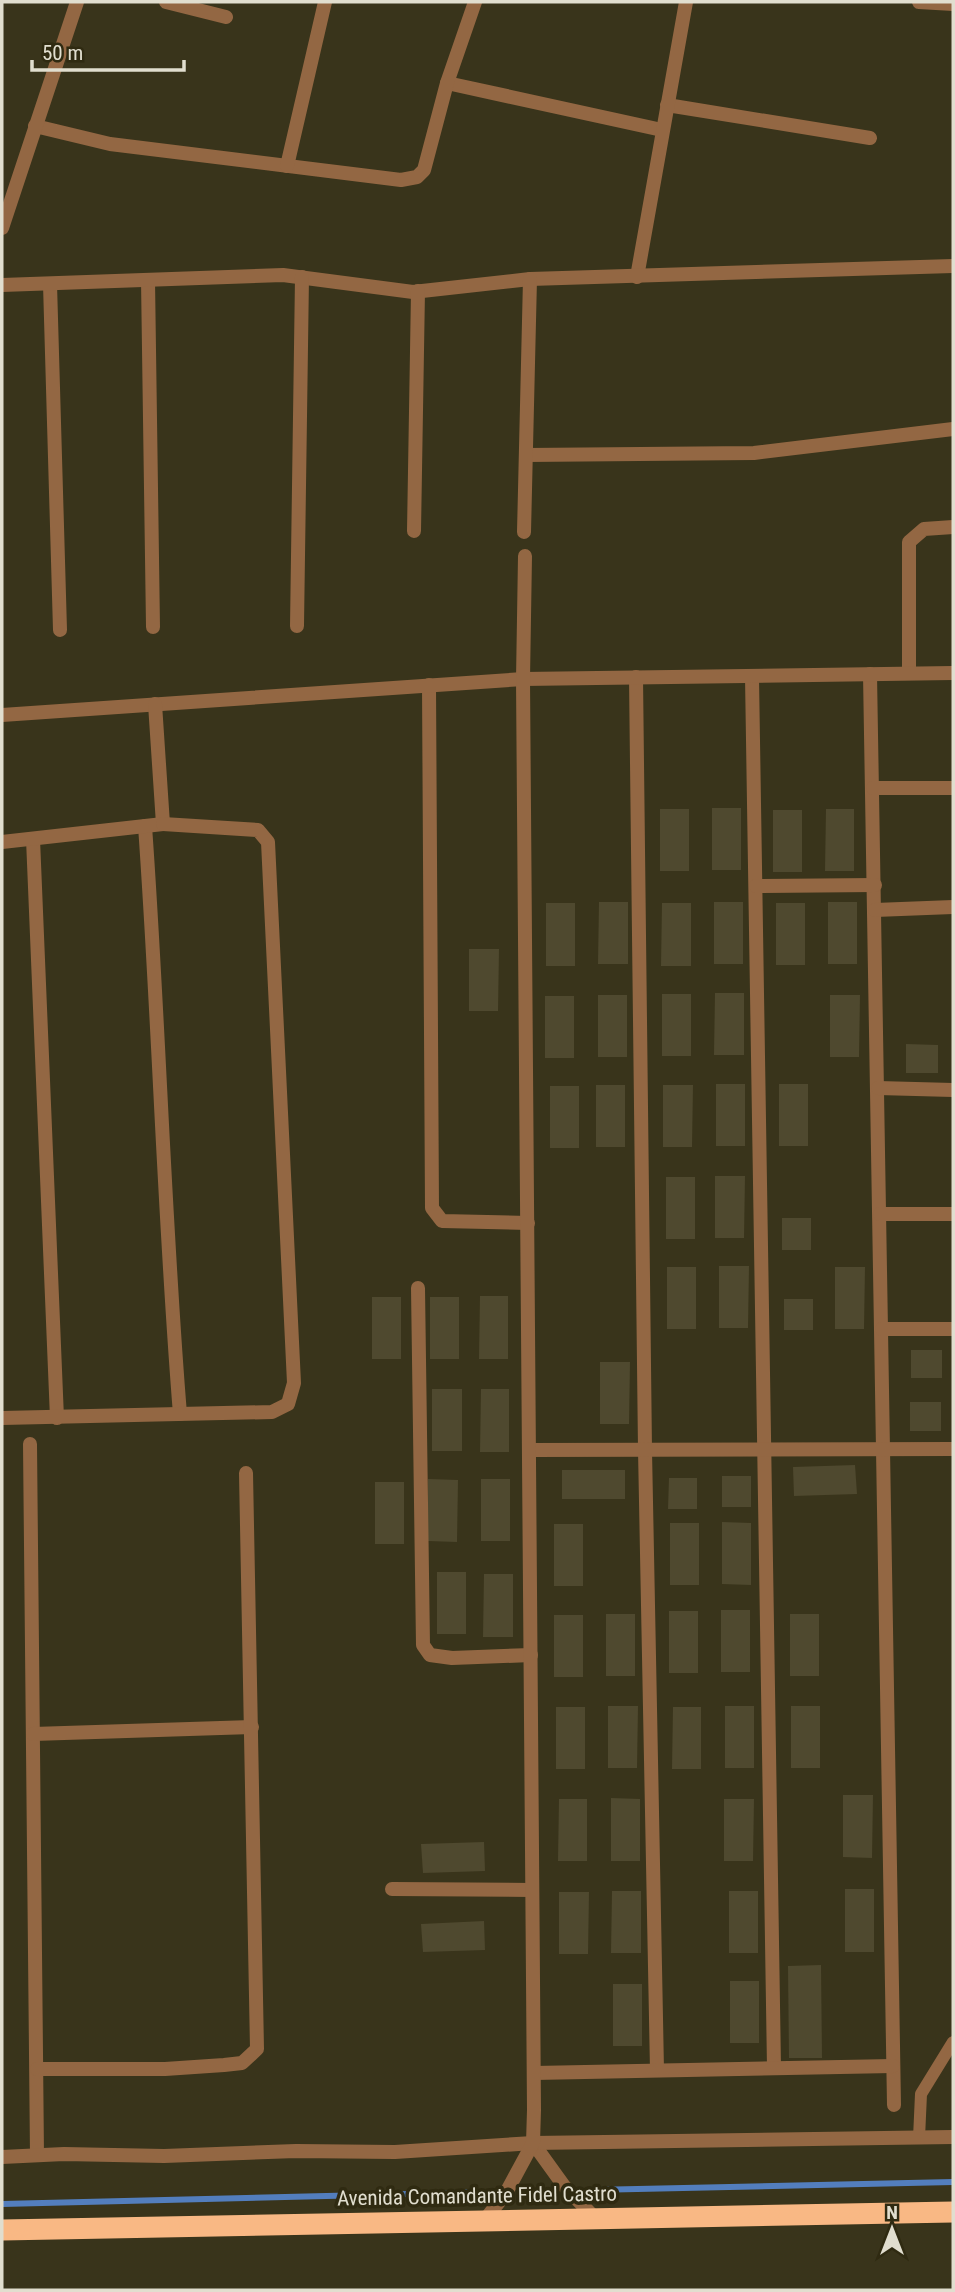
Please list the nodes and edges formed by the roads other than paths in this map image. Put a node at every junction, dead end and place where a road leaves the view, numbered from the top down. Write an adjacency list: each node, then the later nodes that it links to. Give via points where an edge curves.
1 (77, 2): 11 (street)
2 (166, 2): 8 (street)
3 (325, 2): 14 (street)
4 (475, 2): 9 (street)
5 (686, 2): 10 (street)
6 (919, 2): 7 (street)
7 (946, 3)
8 (226, 17)
9 (447, 83): 12 (street); 14 (street, via 424,170 417,177 401,180)
10 (667, 105): 12 (street); 13 (street)
11 (35, 126): 14 (street, via 110,144); 15 (street)
12 (662, 130): 17 (street)
13 (870, 138)
14 (287, 166)
15 (2, 228)
16 (953, 266): 17 (street)
17 (637, 276): 19 (street)
18 (302, 277): 20 (street); 23 (street); 30 (street)
19 (530, 279): 23 (street); 25 (street)
20 (148, 280): 21 (street); 31 (street)
21 (50, 284): 22 (street); 32 (street)
22 (2, 285)
23 (418, 291): 27 (street)
24 (953, 429): 25 (street, via 754,453)
25 (526, 455): 28 (street)
26 (953, 527): 33 (street, via 924,529 909,542)
27 (414, 531)
28 (524, 532)
29 (525, 556): 38 (street)
30 (297, 626)
31 (153, 627)
32 (60, 630)
33 (909, 673): 34 (street); 35 (street)
34 (953, 673)
35 (870, 674): 37 (street); 42 (street)
36 (636, 677): 37 (street); 38 (street); 66 (street)
37 (752, 677): 49 (street)
38 (523, 679): 39 (street); 56 (street)
39 (429, 685): 40 (street); 56 (street, via 432,1208 442,1221)
40 (155, 704): 41 (street); 44 (street)
41 (2, 715)
42 (873, 788): 43 (street); 48 (street)
43 (953, 788)
44 (163, 824): 45 (street); 60 (street, via 258,830 268,842 294,1383 288,1404 272,1412)
45 (145, 826): 46 (street); 60 (street, via 160,1038 166,1244)
46 (33, 839): 47 (street); 62 (street)
47 (2, 842)
48 (875, 885): 49 (street); 51 (street)
49 (756, 886): 67 (street)
50 (953, 907): 51 (street)
51 (875, 910): 52 (street)
52 (878, 1088): 53 (street); 54 (street)
53 (953, 1090)
54 (880, 1214): 55 (street); 58 (street)
55 (953, 1214)
56 (528, 1223): 65 (street)
57 (418, 1288): 70 (street, via 423,1645 430,1655 452,1658)
58 (882, 1329): 59 (street); 68 (street)
59 (953, 1329)
60 (180, 1414): 62 (street)
61 (2, 1418): 62 (street)
62 (57, 1418)
63 (30, 1444): 72 (street)
64 (953, 1449): 68 (street)
65 (531, 1450): 66 (street); 70 (street)
66 (645, 1450): 67 (street); 79 (street)
67 (764, 1450): 68 (street); 77 (street)
68 (885, 1451): 76 (street)
69 (246, 1473): 71 (street)
70 (531, 1655): 74 (street)
71 (251, 1727): 72 (street); 78 (street, via 257,2049 242,2063 224,2065)
72 (33, 1734): 78 (street)
73 (392, 1889): 74 (street)
74 (532, 1890): 80 (street)
75 (953, 2042): 83 (lane, via 921,2094)
76 (894, 2066): 77 (street); 81 (street)
77 (774, 2068): 79 (street)
78 (37, 2069): 85 (street)
79 (657, 2070): 80 (street)
80 (534, 2073): 84 (street)
81 (894, 2105)
82 (953, 2137): 83 (street)
83 (919, 2138): 84 (street)
84 (533, 2143): 85 (street, via 395,2152); 88 (street, via 564,2186); 89 (street, via 506,2193)
85 (37, 2155): 86 (street)
86 (2, 2157)
87 (953, 2212): 88 (highway, Avenida Comandante Fidel Castro)
88 (595, 2218): 89 (highway, Avenida Comandante Fidel Castro)
89 (484, 2221): 90 (highway, Avenida Comandante Fidel Castro)
90 (2, 2230)

